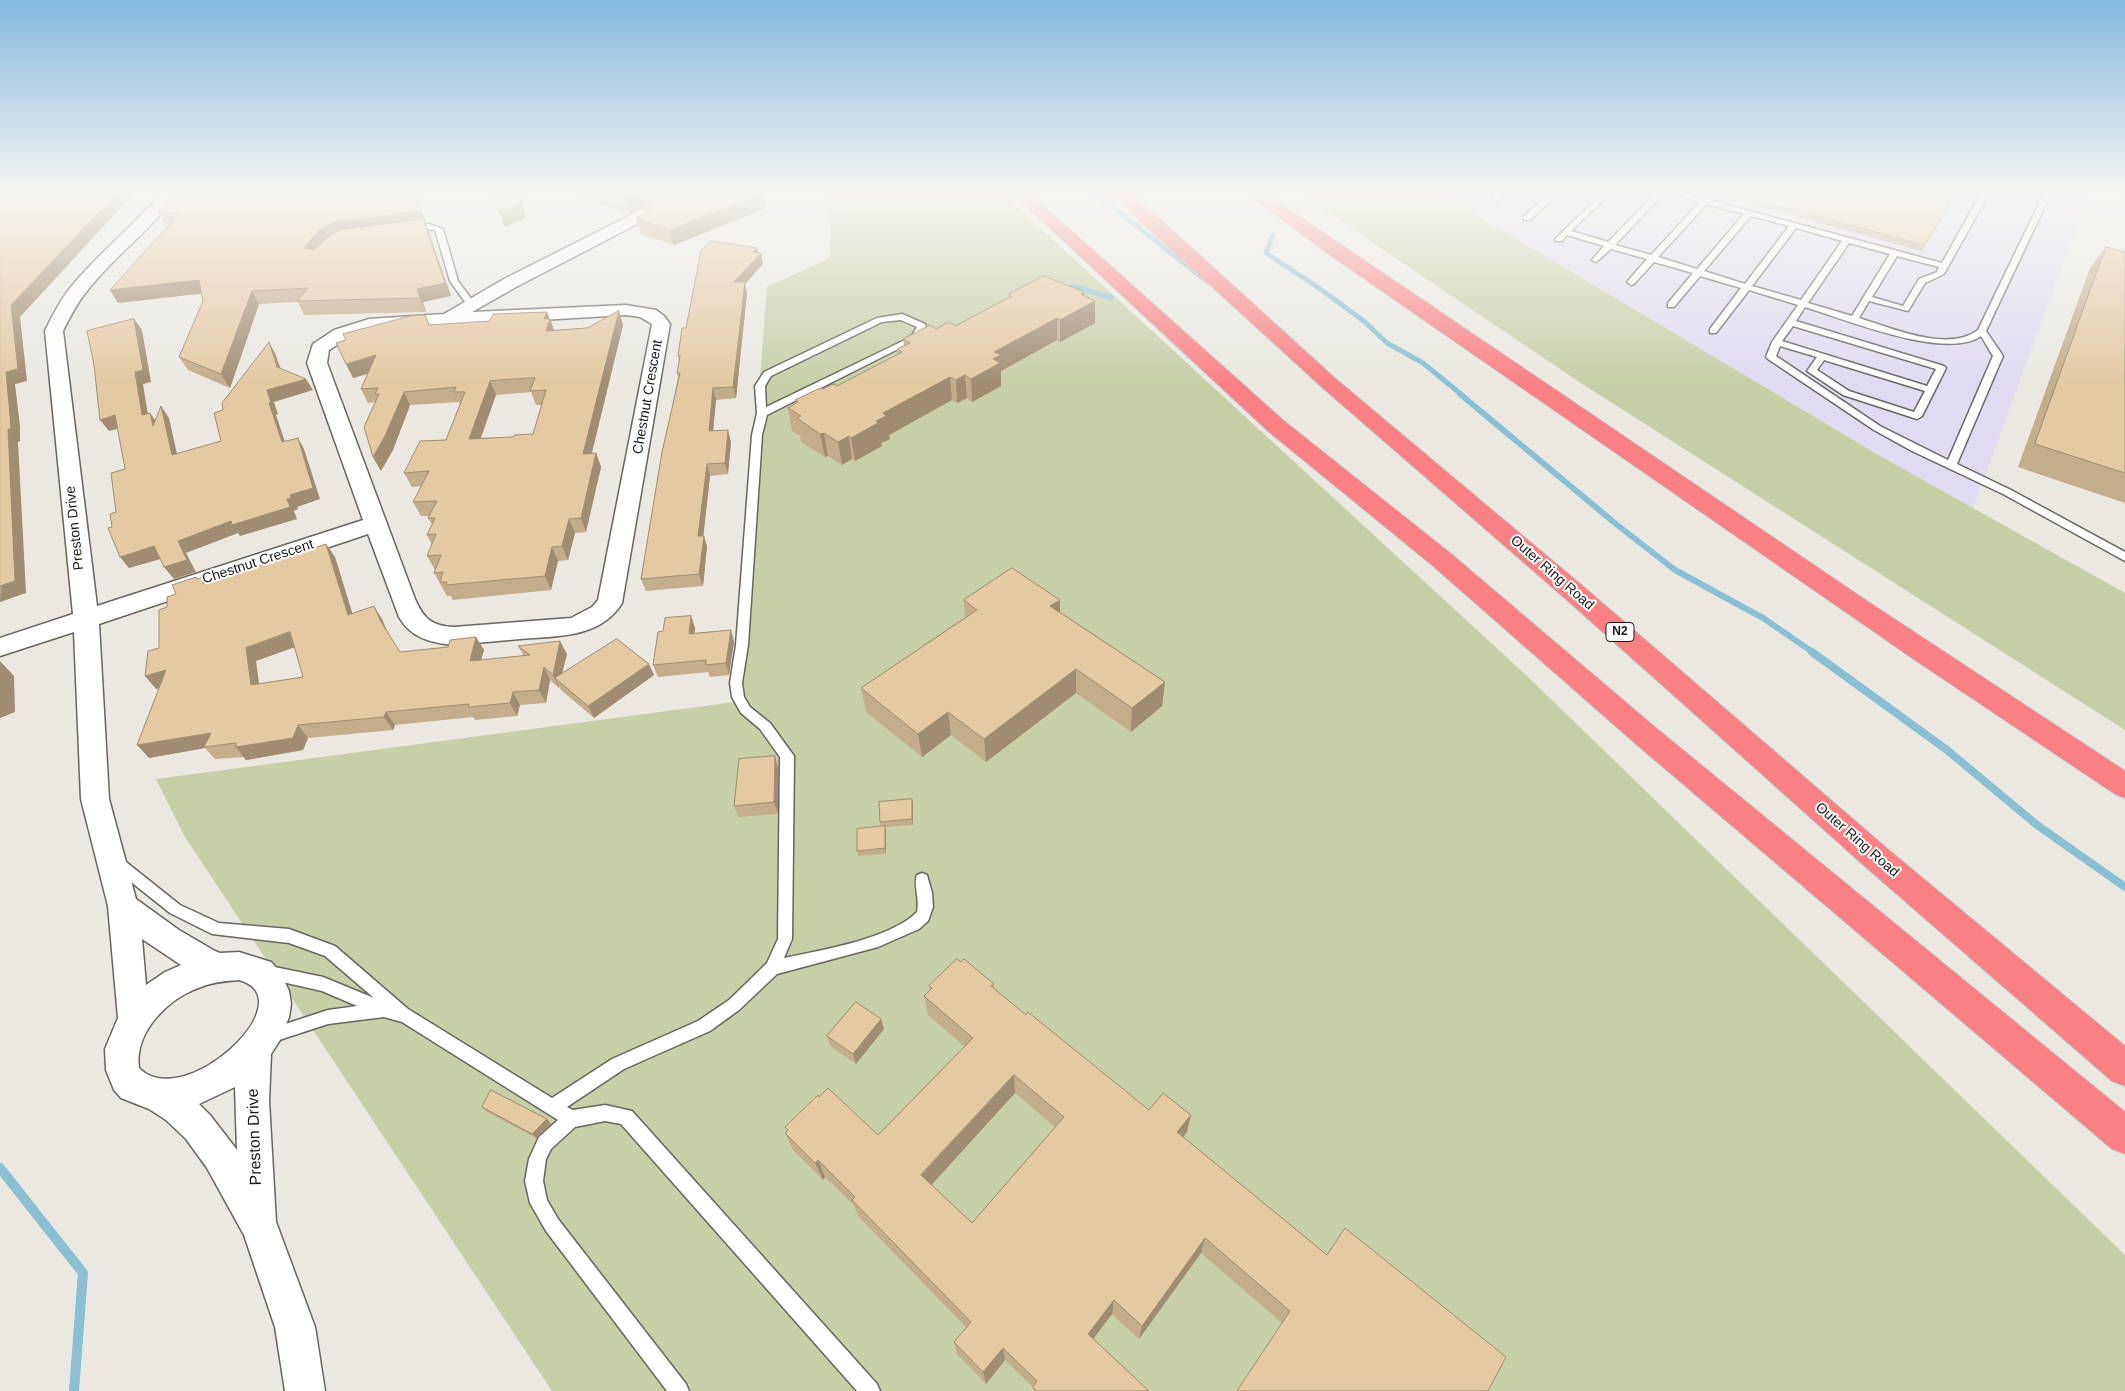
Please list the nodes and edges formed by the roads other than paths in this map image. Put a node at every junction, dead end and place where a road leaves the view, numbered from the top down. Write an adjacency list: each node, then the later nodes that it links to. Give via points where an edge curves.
1 (111, 256): 38 (street, Preston Drive, via 81,286 54,331)
2 (447, 256): 26 (lane, via 454,281)
3 (565, 256): 26 (street)
4 (593, 256): 26 (street)
5 (1089, 256): 55 (highway, via 1276,426 1441,559 1646,736)
6 (1189, 256): 51 (highway, Outer Ring Road / N2, via 1330,384)
7 (1343, 256): 40 (highway)
8 (1600, 256): 18 (lane)
9 (1647, 256): 17 (lane)
10 (1713, 256): 20 (lane)
11 (1770, 256): 22 (lane)
12 (1836, 256): 24 (lane)
13 (1893, 256): 23 (lane)
14 (1906, 256): 19 (lane)
15 (1950, 256): 19 (lane)
16 (2018, 256): 30 (lane)
17 (1654, 258): 20 (lane); 21 (lane)
18 (1596, 260)
19 (1944, 266): 23 (lane, via 1940,274 1922,281 1905,309)
20 (1699, 272): 22 (lane); 25 (lane)
21 (1631, 282)
22 (1747, 286): 24 (lane); 29 (lane)
23 (1867, 298): 27 (lane)
24 (1803, 303): 27 (lane); 28 (lane)
25 (1671, 305)
26 (471, 311): 36 (street, Chestnut Crescent, via 448,319 370,325 354,329 320,348 317,363); 36 (street, Chestnut Crescent, via 626,310 648,313 660,324 610,603 601,613 574,626 468,635 439,635 427,631 411,617)
27 (1854, 319): 30 (lane, via 1936,341 1965,340)
28 (1790, 322): 31 (lane); 33 (lane, via 1941,368)
29 (1713, 331)
30 (1982, 331): 35 (lane, via 1998,356)
31 (1777, 342): 32 (lane); 35 (lane, via 1771,357 1877,428)
32 (1822, 356): 33 (lane); 33 (lane, via 1812,371 1846,393 1917,416)
33 (1930, 390)
34 (762, 413): 34 (lane, via 760,386 767,374 880,320 902,317 922,326 918,336 910,341); 45 (lane, via 757,435 742,645 736,683 738,697 745,710 765,726 787,756 786,938)
35 (1952, 466): 37 (lane, via 2007,492)
36 (374, 524): 38 (street, Chestnut Crescent)
37 (2125, 557)
38 (86, 619): 39 (street, Chestnut Crescent); 41 (street, Preston Drive, via 95,799)
39 (0, 647)
40 (2125, 786)
41 (112, 859): 43 (street, Preston Drive); 48 (lane, via 175,909 216,929 288,936 330,951)
42 (922, 879): 45 (lane, via 926,897 923,916 905,931)
43 (123, 906): 44 (street, Preston Drive, via 170,943); 49 (street, Preston Drive)
44 (217, 967): 46 (street, Preston Drive, via 239,966); 49 (street, Preston Drive, via 169,988)
45 (773, 968): 53 (lane, via 734,1005 704,1026 618,1064)
46 (257, 971): 47 (lane, via 323,984); 50 (street, Preston Drive, via 270,982 275,998 272,1018)
47 (384, 1010): 48 (lane); 50 (lane, via 328,1017)
48 (406, 1016): 53 (lane)
49 (135, 1021): 52 (street, Preston Drive, via 122,1048 121,1068 129,1084 145,1093)
50 (258, 1043): 52 (street, Preston Drive, via 221,1077 194,1090); 56 (street, Preston Drive, via 252,1101)
51 (2125, 1069)
52 (156, 1094): 56 (street, Preston Drive, via 178,1108 198,1127 220,1155)
53 (552, 1107): 54 (lane)
54 (571, 1119): 58 (lane, via 546,1142 538,1159 534,1181 539,1203 552,1225); 59 (lane, via 605,1114 626,1117)
55 (2125, 1136)
56 (260, 1227): 57 (street, Preston Drive, via 295,1326)
57 (306, 1391)
58 (679, 1391)
59 (870, 1391)

